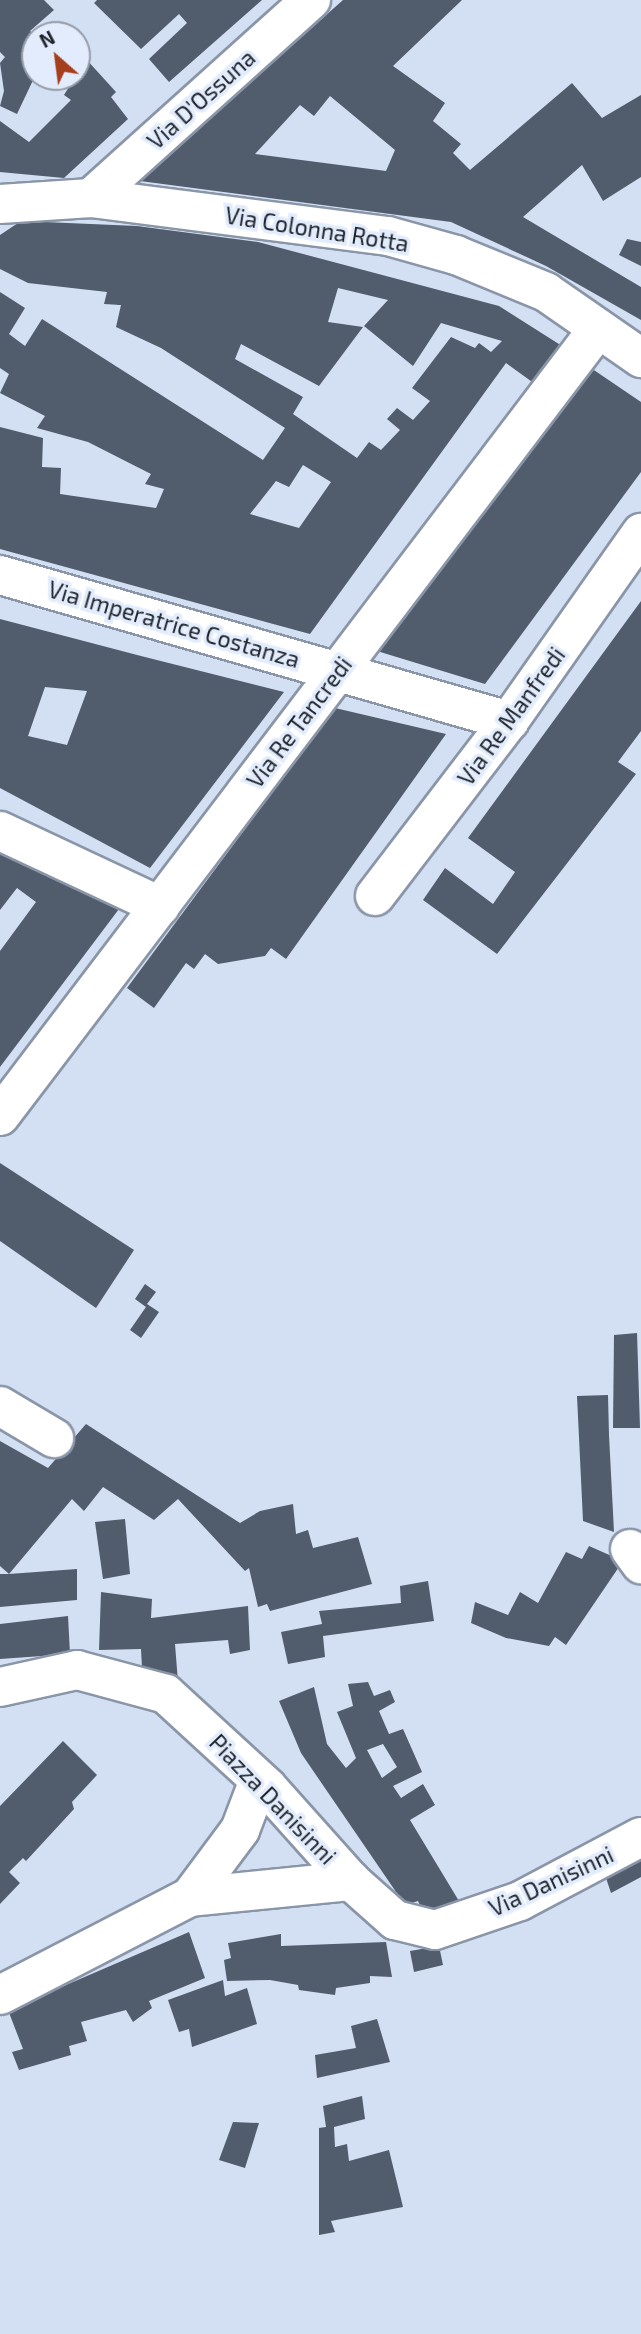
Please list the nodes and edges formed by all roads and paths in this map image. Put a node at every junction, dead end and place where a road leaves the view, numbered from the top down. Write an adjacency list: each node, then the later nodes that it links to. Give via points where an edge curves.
1 (311, 0): 2 (street, Via D'Ossuna)
2 (91, 198): 3 (street, Via Colonna Rotta); 4 (street, Via Colonna Rotta, via 387,236 456,255 546,292)
3 (0, 204)
4 (598, 329): 5 (street, Via Colonna Rotta); 8 (street, Via Re Tancredi)
5 (641, 358)
6 (641, 533): 9 (street, Via Re Manfredi)
7 (0, 575): 8 (street, Via Imperatrice Costanza)
8 (337, 671): 9 (street, Via Imperatrice Costanza); 12 (street, Via Re Tancredi)
9 (509, 721): 11 (street, Via Re Manfredi)
10 (0, 831): 12 (street)
11 (375, 896)
12 (160, 906): 13 (street, Via Re Tancredi)
13 (0, 1116)
14 (0, 1406): 15 (street)
15 (54, 1438)
16 (0, 1687): 17 (street, Piazza Danisinni, via 76,1670 166,1694)
17 (259, 1780): 19 (street, Piazza Danisinni); 20 (street, via 240,1830)
18 (641, 1837): 19 (street, Via Danisinni, via 520,1901 435,1930 395,1920)
19 (351, 1881): 20 (street, Piazza Danisinni)
20 (190, 1897): 21 (street, Piazza Danisinni)
21 (0, 1994)

